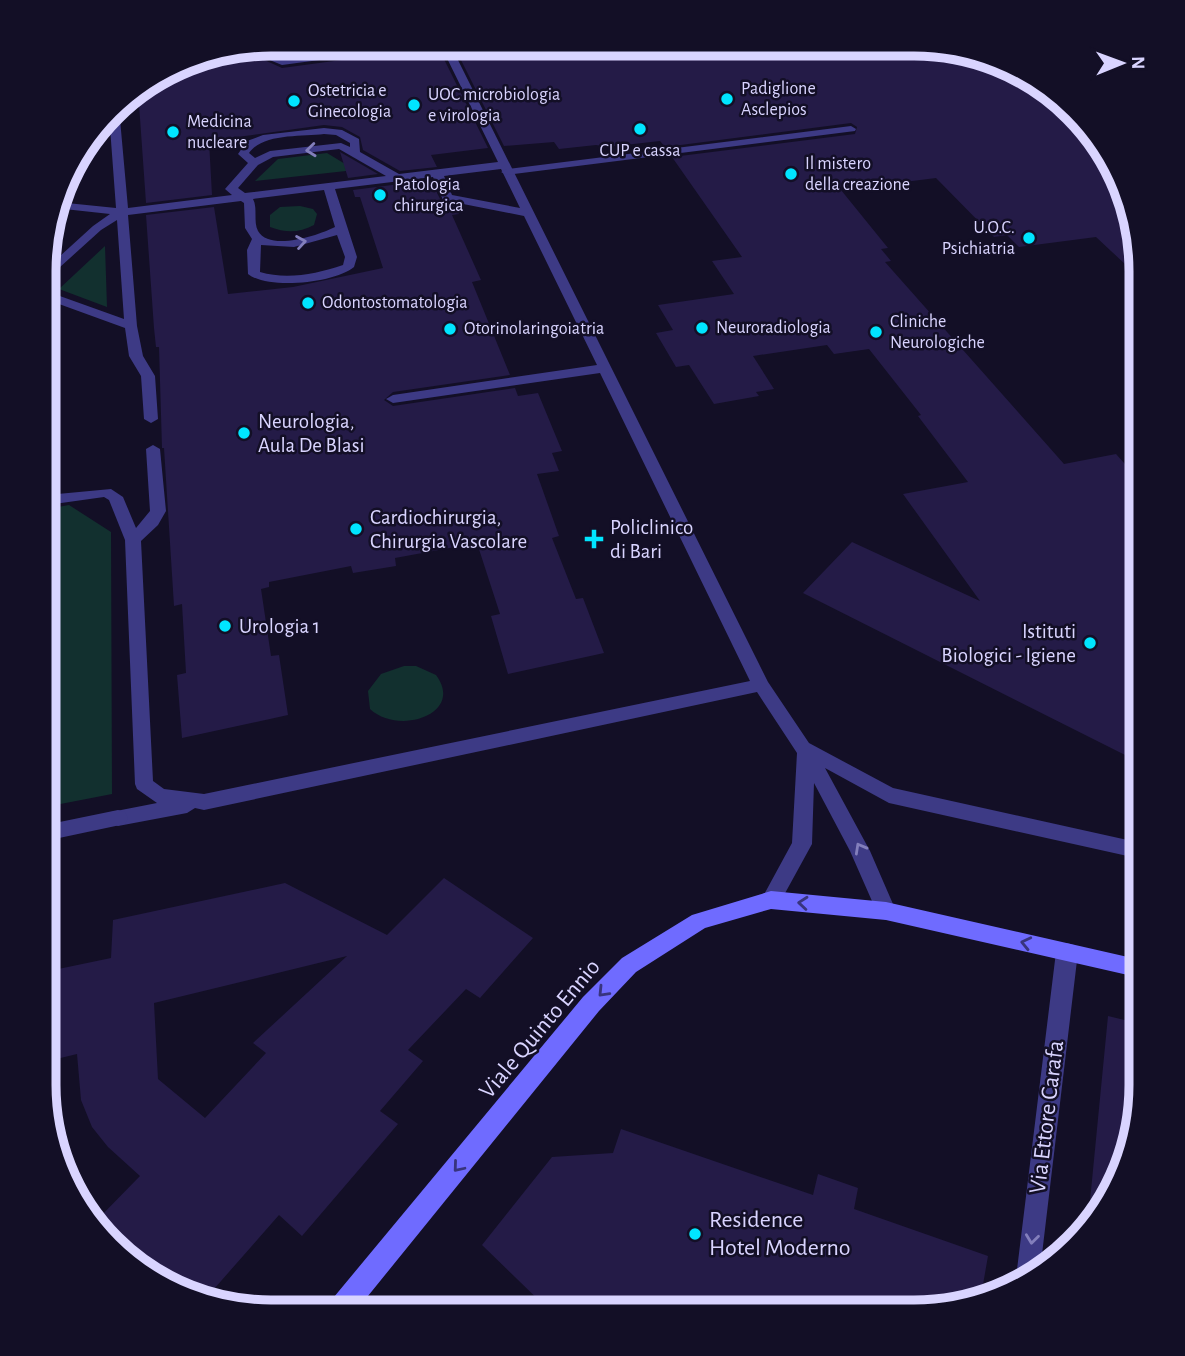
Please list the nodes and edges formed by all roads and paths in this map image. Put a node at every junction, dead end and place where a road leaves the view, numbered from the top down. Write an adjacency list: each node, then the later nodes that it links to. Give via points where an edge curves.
1 (267, 56): 2 (street, via 282,62)
2 (333, 56)
3 (451, 56): 8 (street)
4 (115, 123): 14 (street)
5 (851, 129): 8 (street)
6 (356, 154): 7 (street, one-way to 7, via 341,146 270,154); 7 (street, via 355,141 324,131 251,143 243,155); 10 (street)
7 (254, 163): 12 (street, via 231,189)
8 (505, 169): 9 (street); 15 (street)
9 (436, 173): 10 (street); 15 (street, via 447,198)
10 (396, 177): 11 (street)
11 (328, 185): 12 (street); 16 (street)
12 (242, 195): 14 (street); 17 (street, via 250,202 252,230)
13 (66, 206): 14 (street)
14 (121, 212): 18 (street); 20 (street)
15 (527, 213): 21 (street)
16 (341, 228): 17 (street, one-way to 16, via 288,244 315,240); 17 (street, via 351,257 348,267 331,274 282,279 254,274 253,250)
17 (258, 238)
18 (56, 266)
19 (56, 299): 20 (street)
20 (131, 326): 23 (street, via 135,356 148,376)
21 (606, 368): 22 (street); 27 (street)
22 (393, 399)
23 (151, 419)
24 (153, 449): 26 (street, via 159,511)
25 (56, 499): 26 (street, via 106,492 115,497)
26 (133, 540): 29 (street, via 144,784 159,796)
27 (761, 685): 28 (street); 29 (street)
28 (806, 749): 31 (street, via 889,795); 32 (street, via 802,844); 33 (street, one-way to 28, via 865,858)
29 (204, 802): 30 (street)
30 (56, 831)
31 (1129, 849)
32 (771, 900): 33 (street, Viale Quinto Ennio, one-way to 32); 37 (street, Viale Quinto Ennio, one-way to 37, via 699,921 629,965 591,1004)
33 (886, 911): 34 (street, Viale Quinto Ennio, one-way to 33)
34 (1067, 952): 35 (street, Viale Quinto Ennio); 36 (street, Via Ettore Carafa, one-way to 36)
35 (1129, 966)
36 (1028, 1267)
37 (348, 1300)

